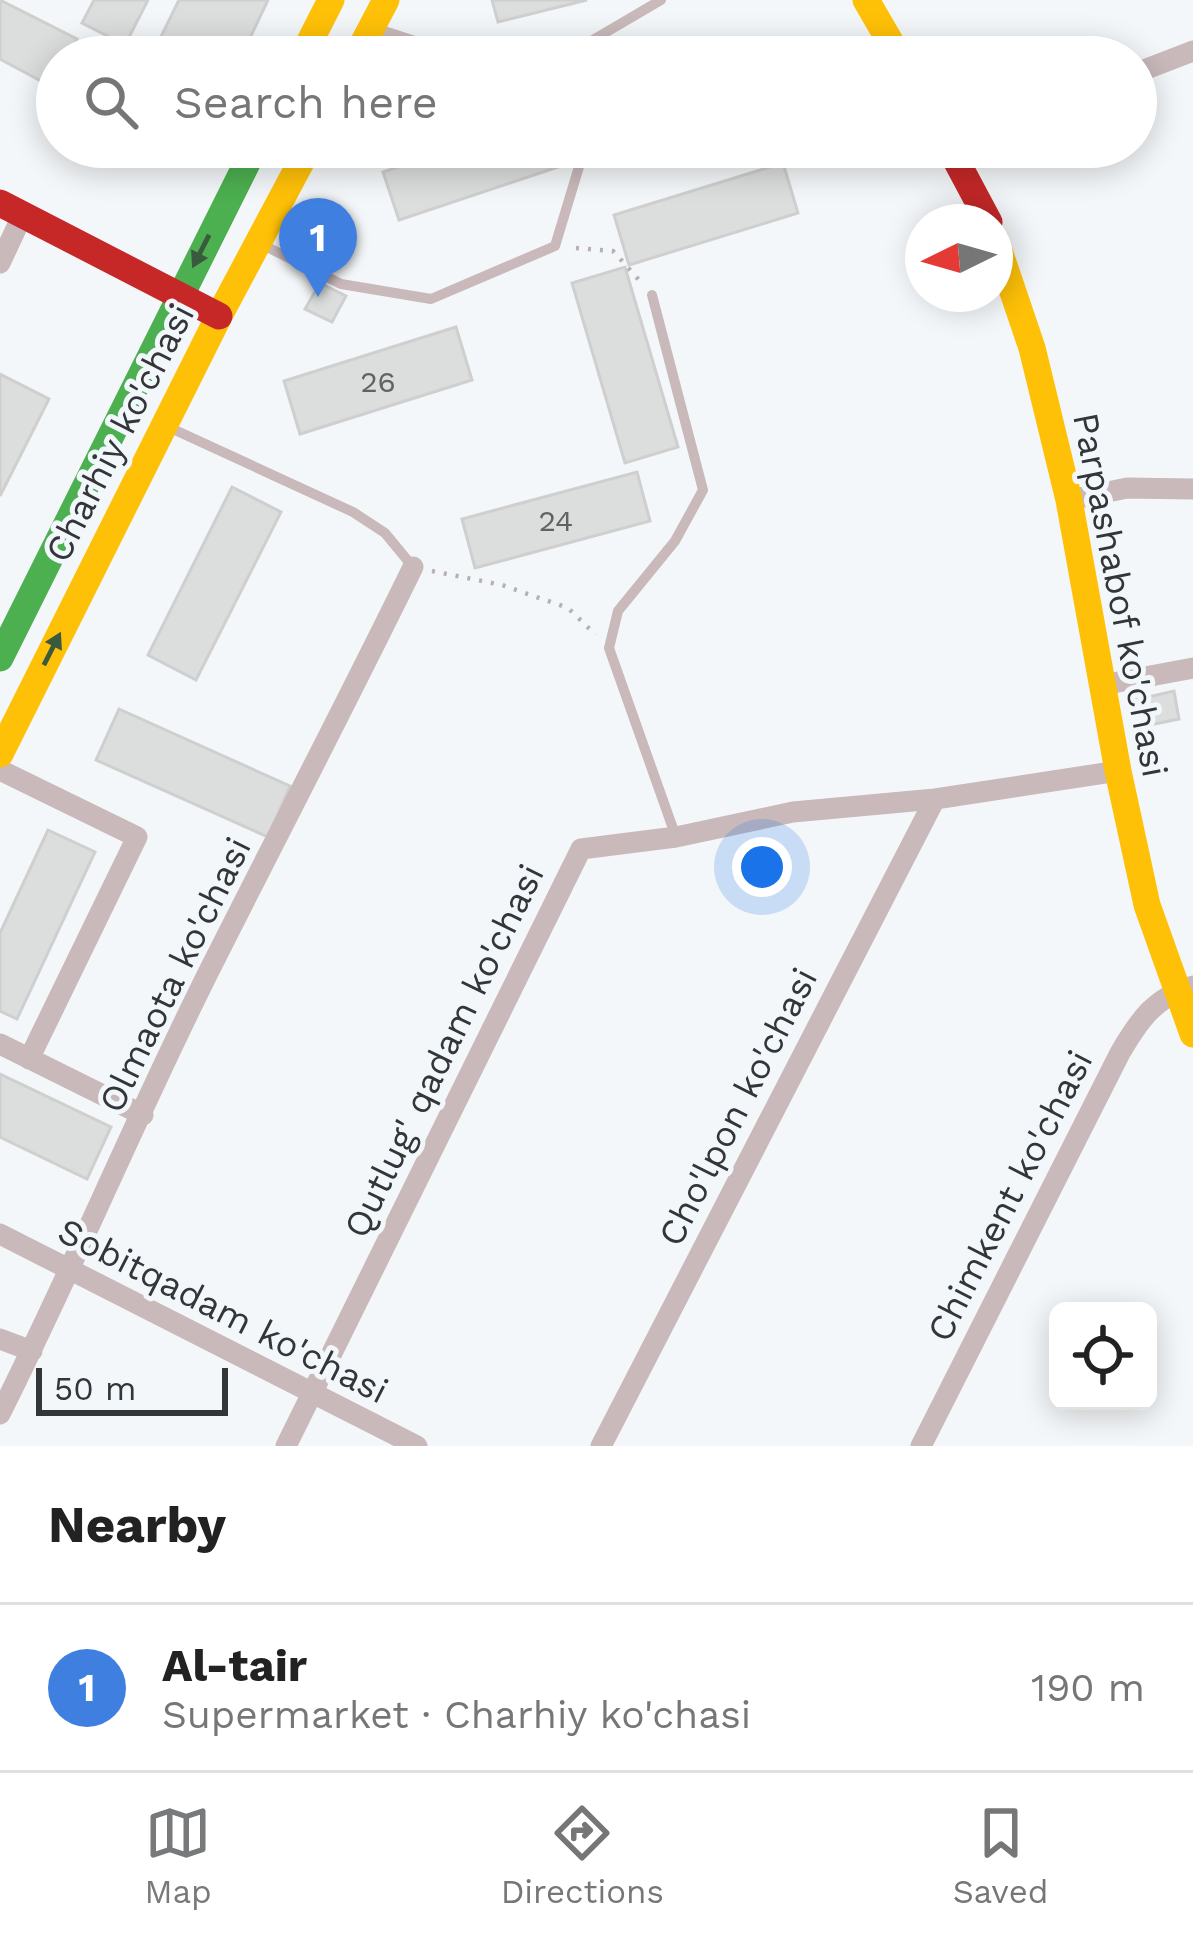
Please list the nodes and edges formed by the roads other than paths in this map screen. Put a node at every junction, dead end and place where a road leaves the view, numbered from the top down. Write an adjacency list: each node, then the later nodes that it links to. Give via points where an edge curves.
1 (331, 0): 6 (main road)
2 (386, 0): 5 (main road)
3 (661, 0): 9 (lane)
4 (866, 0): 10 (main road)
5 (372, 27): 7 (main road); 8 (lane)
6 (313, 36)
7 (367, 36)
8 (400, 36)
9 (600, 36)
10 (886, 36)
11 (1193, 51): 12 (street)
12 (1157, 65)
13 (244, 168): 23 (main road, Charhiy ko'chasi, one-way to 23)
14 (298, 168): 19 (main road, Charhiy ko'chasi)
15 (579, 168): 19 (lane, via 555,246 431,299 341,284)
16 (961, 168): 17 (main road)
17 (980, 204)
18 (11, 208): 20 (street); 23 (main road)
19 (258, 243): 24 (main road, Charhiy ko'chasi)
20 (0, 262)
21 (1013, 292): 27 (main road, Parpashabof ko'chasi)
22 (652, 295): 36 (lane, via 703,490 675,541 618,611 609,648)
23 (178, 296): 24 (main road); 29 (main road, Charhiy ko'chasi)
24 (219, 316): 25 (main road, Charhiy ko'chasi)
25 (164, 425): 28 (lane, via 352,512 385,533); 32 (main road, Charhiy ko'chasi, one-way to 25)
26 (1193, 489): 27 (street, via 1126,488)
27 (1069, 500): 31 (main road, Parpashabof ko'chasi)
28 (413, 567): 41 (street, Olmaota ko'chasi)
29 (0, 658)
30 (1193, 668): 31 (street)
31 (1102, 685): 34 (main road, Parpashabof ko'chasi)
32 (0, 754)
33 (0, 770): 40 (street, via 136,838)
34 (1118, 771): 35 (street, Qutlug' qadam ko'chasi); 37 (main road, Parpashabof ko'chasi, via 1147,905)
35 (934, 799): 36 (street, Qutlug' qadam ko'chasi, via 793,812); 50 (street, Cho'lpon ko'chasi)
36 (676, 837): 46 (street, Qutlug' qadam ko'chasi, via 581,849)
37 (1184, 988): 38 (main road, Parpashabof ko'chasi); 51 (street, Chimkent ko'chasi, via 1145,1011 1120,1053)
38 (1193, 1034)
39 (0, 1044): 40 (street)
40 (29, 1059): 41 (street)
41 (143, 1115): 43 (street, Olmaota ko'chasi)
42 (0, 1234): 43 (street, Sobitqadam ko'chasi)
43 (70, 1273): 45 (street, Olmaota ko'chasi); 46 (street, Sobitqadam ko'chasi)
44 (0, 1339): 45 (street)
45 (32, 1351): 47 (street, Olmaota ko'chasi)
46 (312, 1392): 48 (street, Qutlug' qadam ko'chasi); 49 (street, Sobitqadam ko'chasi)
47 (0, 1414)
48 (286, 1446)
49 (418, 1446)
50 (601, 1446)
51 (921, 1446)

